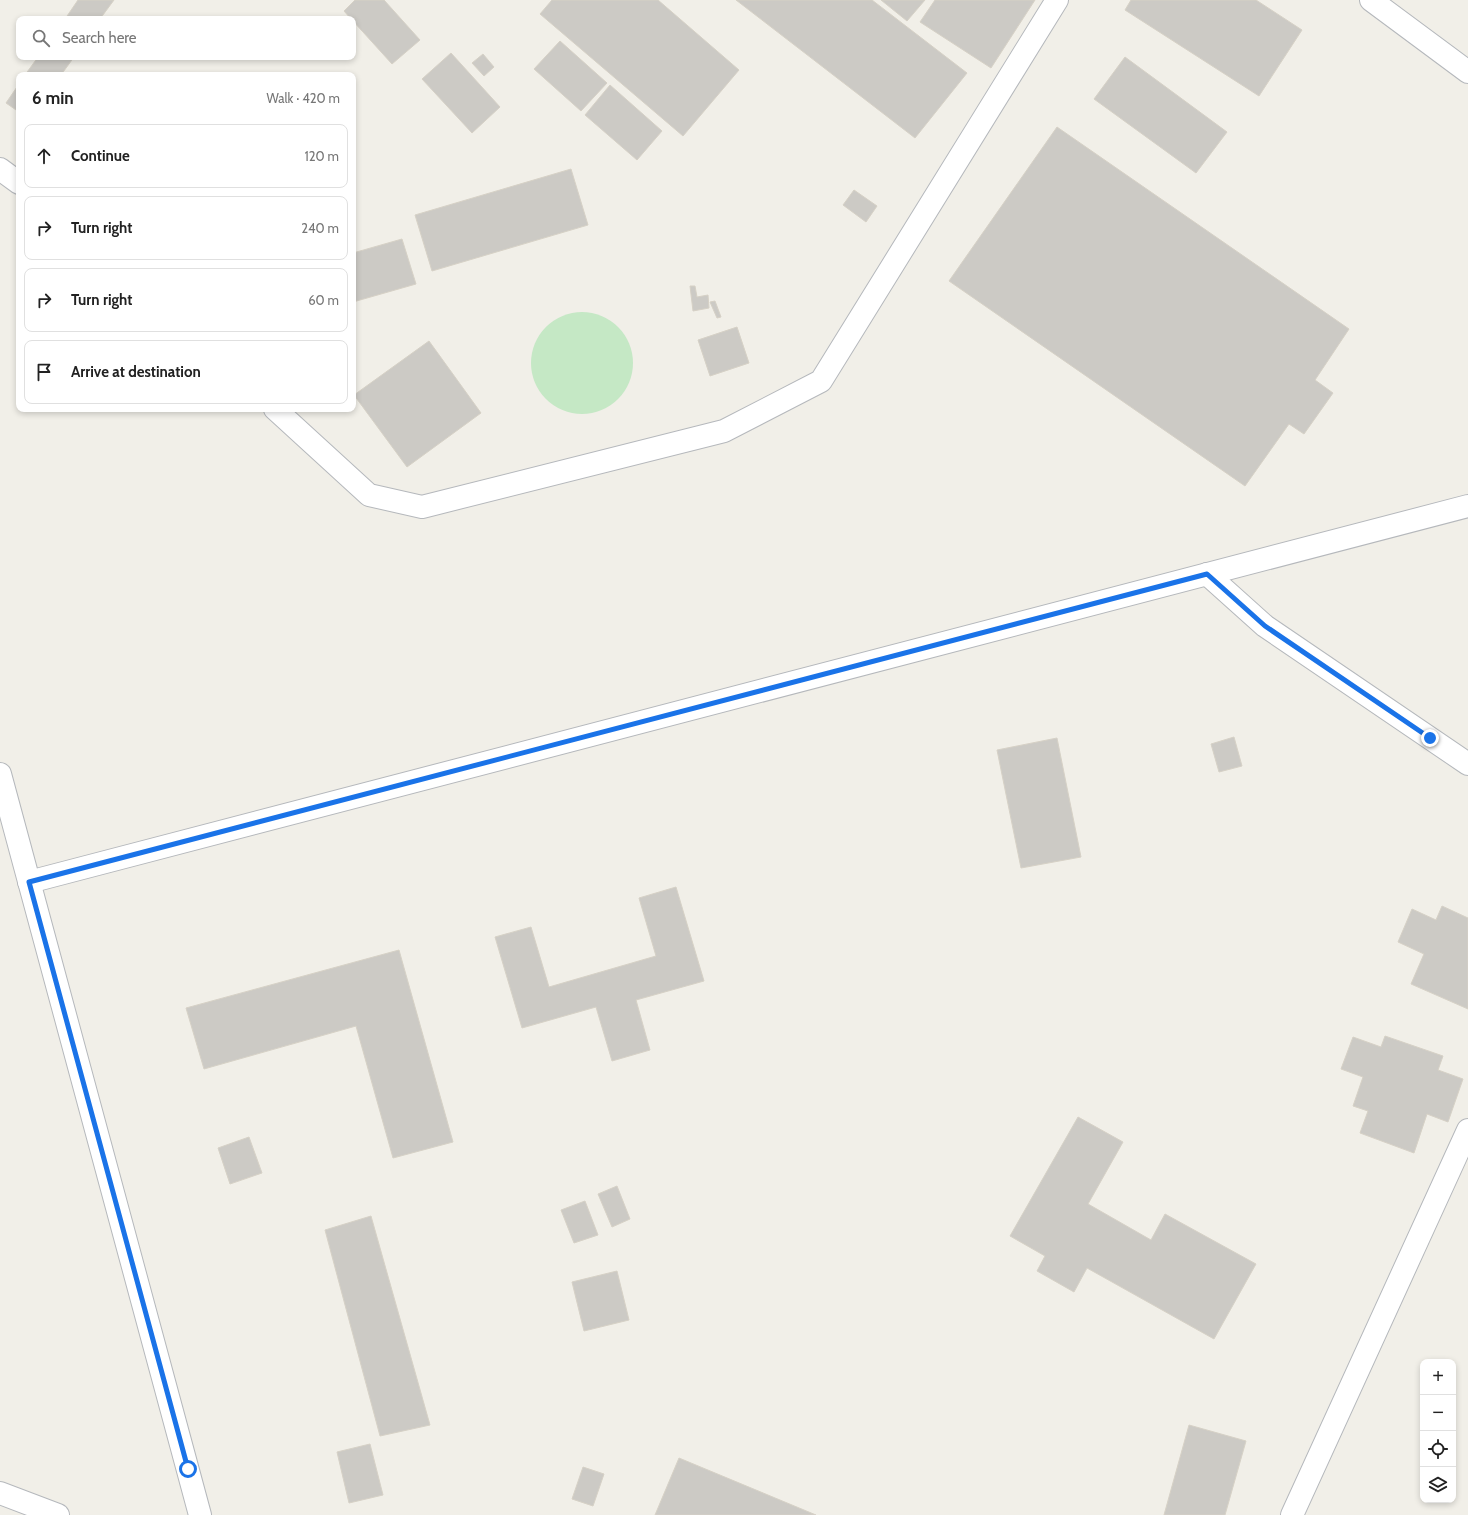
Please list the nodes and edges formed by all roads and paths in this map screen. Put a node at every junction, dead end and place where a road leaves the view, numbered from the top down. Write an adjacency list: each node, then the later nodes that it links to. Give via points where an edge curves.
1 (1057, 0): 6 (street, via 821,381 724,431 422,507 369,495)
2 (1371, 0): 3 (street)
3 (1468, 72)
4 (0, 169): 5 (street)
5 (16, 181)
6 (278, 412)
7 (1468, 506): 8 (street)
8 (1207, 574): 9 (street, via 1265,626); 11 (street)
9 (1468, 764)
10 (0, 774): 11 (street)
11 (29, 882): 15 (street)
12 (1468, 1130): 16 (street)
13 (0, 1493): 14 (street)
14 (58, 1515)
15 (200, 1515)
16 (1292, 1515)

